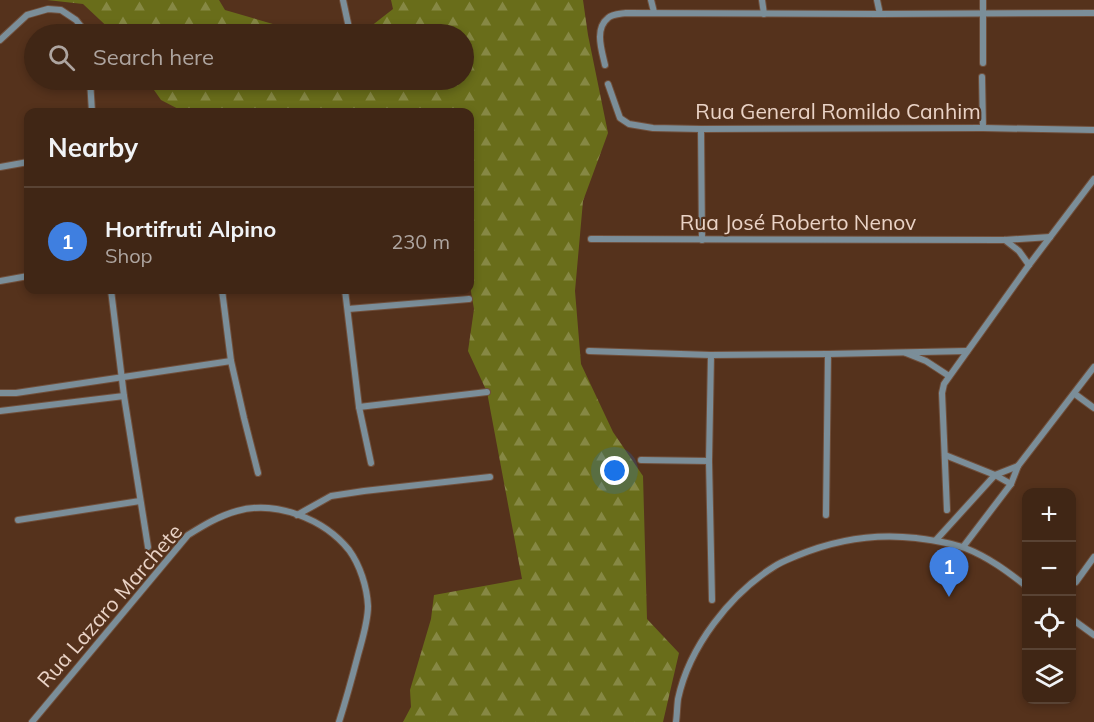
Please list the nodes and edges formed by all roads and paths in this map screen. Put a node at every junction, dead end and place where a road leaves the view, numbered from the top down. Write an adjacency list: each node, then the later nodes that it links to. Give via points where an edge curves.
1 (343, 0): 12 (street)
2 (651, 0): 6 (street)
3 (762, 0): 8 (street)
4 (877, 0): 9 (street)
5 (983, 0): 10 (street)
6 (654, 12): 8 (street); 15 (street, via 626,13 606,19 600,36)
7 (1094, 13): 10 (street)
8 (764, 14): 9 (street)
9 (880, 14): 10 (street)
10 (983, 14): 14 (street)
11 (79, 24): 13 (street, via 61,10 48,9 27,15)
12 (348, 24)
13 (0, 40)
14 (983, 63)
15 (605, 64)
16 (982, 77): 20 (street)
17 (608, 84): 21 (street, Rua General Romildo Canhim, via 620,118 629,124)
18 (91, 90): 19 (street)
19 (92, 108)
20 (983, 128): 21 (street, Rua General Romildo Canhim); 22 (street, Rua General Romildo Canhim)
21 (701, 129): 28 (street)
22 (1094, 130)
23 (24, 163): 24 (street)
24 (0, 167)
25 (1094, 179): 26 (street)
26 (1050, 237): 29 (street, Rua José Roberto Nenov); 30 (street)
27 (591, 239): 28 (street, Rua José Roberto Nenov)
28 (702, 240): 29 (street, Rua José Roberto Nenov)
29 (1004, 240): 30 (street)
30 (1029, 265): 39 (street)
31 (24, 277): 32 (street)
32 (0, 281)
33 (111, 294): 45 (street)
34 (223, 294): 43 (street)
35 (346, 294): 37 (street)
36 (469, 299): 37 (street)
37 (348, 309): 51 (street)
38 (589, 351): 41 (street)
39 (967, 351): 40 (street); 46 (street)
40 (906, 353): 42 (street); 46 (street)
41 (711, 354): 42 (street); 56 (street)
42 (828, 354): 66 (street)
43 (231, 361): 45 (street); 59 (street)
44 (1094, 367): 49 (street)
45 (121, 376): 48 (street); 50 (street)
46 (950, 376): 54 (street, via 942,393)
47 (487, 392): 51 (street)
48 (0, 393)
49 (1075, 394): 52 (street); 58 (street)
50 (124, 396): 53 (street); 63 (street)
51 (359, 406): 57 (street)
52 (1094, 408)
53 (0, 411)
54 (945, 455): 60 (street); 64 (street)
55 (641, 460): 56 (street)
56 (709, 461): 74 (street)
57 (371, 463)
58 (1018, 466): 60 (street); 62 (street)
59 (258, 473)
60 (995, 475): 62 (street); 68 (street)
61 (490, 477): 65 (street, via 331,496)
62 (1011, 484): 69 (street)
63 (140, 501): 67 (street); 70 (street)
64 (947, 510)
65 (297, 514): 77 (street, Rua Lazaro Marchete, via 260,508 238,510 211,520 188,535); 78 (street, Rua Lazaro Marchete, via 340,540 357,563 365,585 365,631)
66 (826, 514)
67 (18, 520)
68 (936, 540): 69 (street); 79 (street, via 877,536 847,540 776,565 752,582 718,617 692,659 678,700)
69 (963, 547): 73 (street, via 992,561)
70 (148, 548)
71 (1094, 557): 72 (street)
72 (1076, 582)
73 (1022, 583)
74 (712, 600)
75 (1076, 622): 76 (street)
76 (1094, 635)
77 (32, 722)
78 (339, 722)
79 (676, 722)

